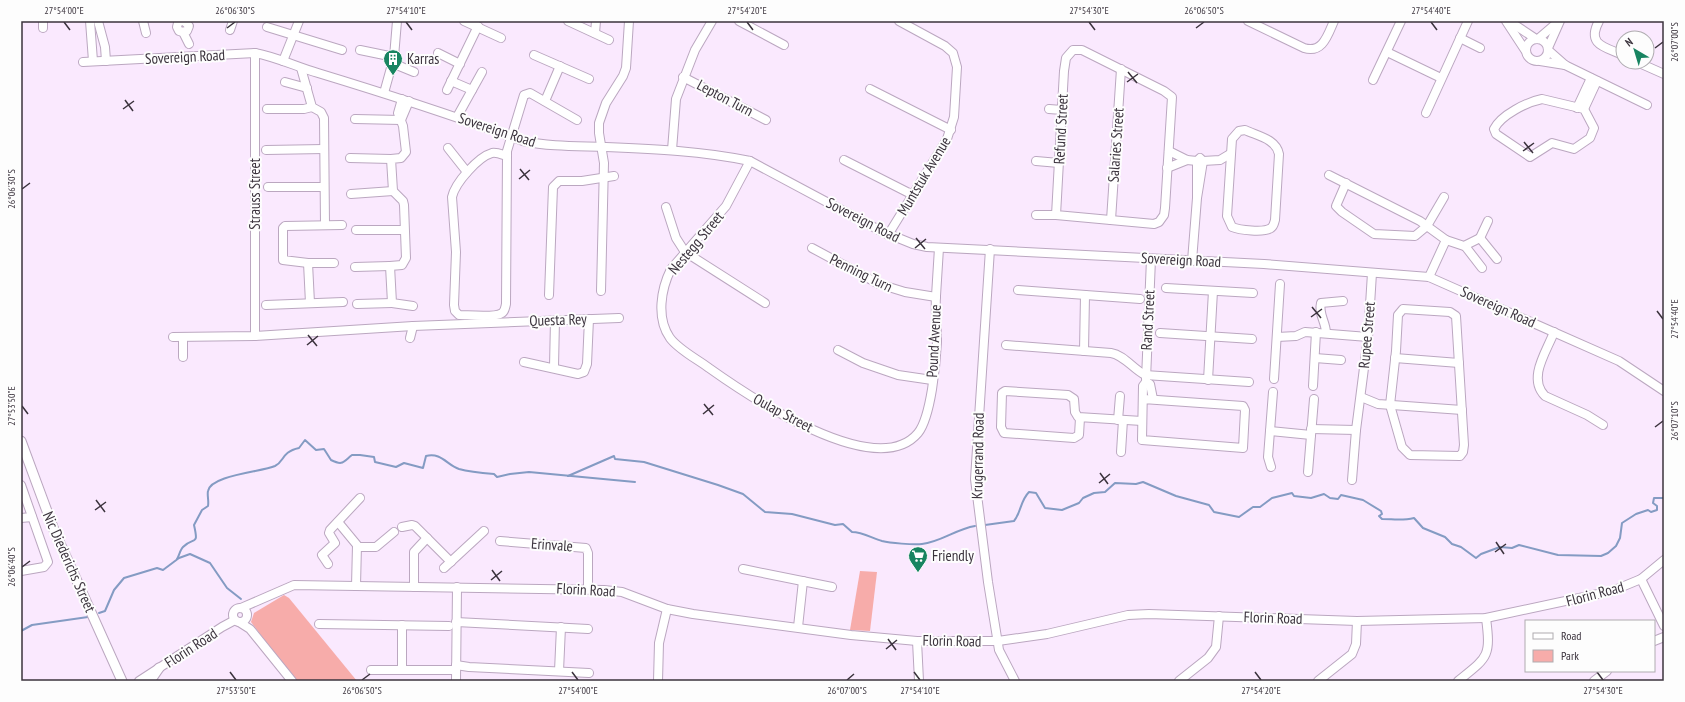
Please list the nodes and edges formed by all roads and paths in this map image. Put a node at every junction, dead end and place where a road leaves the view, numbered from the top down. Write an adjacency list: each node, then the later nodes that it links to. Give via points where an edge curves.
1 (90, 21): 47 (street)
2 (98, 21): 45 (street)
3 (143, 21): 26 (street)
4 (184, 21): 33 (street, via 188,24 188,28 183,32)
5 (233, 21): 25 (street)
6 (299, 21): 28 (street)
7 (397, 21): 46 (street)
8 (464, 21): 23 (street)
9 (568, 21): 27 (street)
10 (596, 21): 27 (street)
11 (630, 21): 87 (street, via 626,68 602,113 599,133)
12 (712, 21): 59 (street)
13 (739, 21): 34 (street)
14 (899, 21): 85 (street, Muntstuk Avenue, via 953,53 957,67)
15 (1248, 21): 16 (street, via 1304,48 1312,49 1324,42)
16 (1334, 21)
17 (1401, 21): 41 (street)
18 (1468, 21): 30 (street)
19 (1506, 21): 39 (street)
20 (1509, 21): 31 (street)
21 (1559, 21): 31 (street); 36 (street)
22 (1599, 21): 40 (street, via 1594,30 1594,37 1598,44)
23 (478, 26): 29 (street); 51 (street)
24 (267, 27): 28 (street)
25 (230, 30)
26 (146, 33)
27 (595, 33): 32 (street)
28 (293, 34): 37 (street); 48 (street)
29 (501, 38)
30 (1460, 38): 35 (street); 60 (street)
31 (1537, 39): 36 (street, via 1543,41); 39 (street, via 1528,43)
32 (609, 40)
33 (188, 44)
34 (784, 45)
35 (1480, 48)
36 (1548, 49): 49 (street, via 1546,57); 52 (street)
37 (342, 50)
38 (360, 50): 46 (street)
39 (1525, 50): 49 (street, via 1530,59)
40 (1615, 51)
41 (1387, 52): 60 (street); 62 (street)
42 (255, 53): 45 (street, Sovereign Road); 48 (street, Sovereign Road); 171 (street, Strauss Street)
43 (438, 53): 51 (street)
44 (534, 55): 53 (street)
45 (106, 60): 47 (street, Sovereign Road)
46 (393, 60): 56 (street); 70 (street)
47 (93, 61): 50 (street, Sovereign Road)
48 (283, 61): 54 (street, Sovereign Road)
49 (1540, 61): 52 (street)
50 (83, 62)
51 (460, 64): 64 (street)
52 (1565, 65): 63 (street)
53 (560, 66): 61 (street); 72 (street)
54 (301, 68): 58 (street, Sovereign Road); 66 (street)
55 (1121, 69): 78 (street, Refund Street, via 1082,50 1073,50 1066,58); 92 (street, Refund Street, via 1172,97); 119 (street, Salaries Street)
56 (414, 72)
57 (482, 72): 69 (street)
58 (319, 74): 66 (street); 70 (street, Sovereign Road)
59 (683, 77): 84 (street, Lepton Turn); 91 (street, via 676,98)
60 (1441, 78): 79 (street)
61 (589, 79)
62 (1373, 80)
63 (1594, 80): 73 (street); 77 (street)
64 (451, 81): 68 (street); 69 (street)
65 (285, 82): 66 (street)
66 (307, 86): 74 (street)
67 (870, 89): 85 (street)
68 (447, 90)
69 (472, 90): 80 (street)
70 (384, 93): 71 (street, Sovereign Road)
71 (406, 100): 80 (street, Sovereign Road); 82 (street)
72 (545, 101): 83 (street); 86 (street, via 526,93)
73 (1647, 105)
74 (312, 106): 75 (street, via 304,109); 89 (street, via 321,112 324,118)
75 (266, 109)
76 (1049, 109): 78 (street)
77 (1580, 109): 77 (street, via 1592,121 1594,132 1574,149 1552,143 1530,157 1494,132 1500,122 1518,108 1533,101 1542,99)
78 (1062, 110): 102 (street, Refund Street)
79 (1426, 113)
80 (457, 117): 86 (street, Sovereign Road)
81 (355, 119): 82 (street)
82 (401, 120): 96 (street, via 406,152 401,158)
83 (577, 120)
84 (766, 120)
85 (951, 130): 114 (street, Muntstuk Avenue)
86 (511, 137): 87 (street, Sovereign Road, via 544,145); 94 (street)
87 (601, 147): 91 (street, Sovereign Road); 108 (street)
88 (448, 148): 104 (street)
89 (324, 149): 90 (street); 111 (street)
90 (266, 150)
91 (672, 150): 99 (street, Sovereign Road, via 729,156)
92 (1169, 151): 98 (street); 103 (street, Refund Street)
93 (1230, 154): 101 (street, via 1220,160); 105 (street, via 1232,163); 105 (street, via 1232,139 1239,131 1245,130 1270,141 1278,149 1280,154 1275,220 1271,228 1239,230 1228,223)
94 (508, 156): 104 (street, via 492,153); 104 (street, via 506,304 501,314 459,315 455,311 456,252 452,197 454,189)
95 (350, 158): 96 (street)
96 (391, 159): 112 (street)
97 (844, 160): 114 (street)
98 (1186, 160): 101 (street); 103 (street)
99 (750, 161): 126 (street, Sovereign Road); 133 (street, Nestegg Street, via 726,206)
100 (1036, 161): 102 (street)
101 (1203, 162): 105 (street); 136 (street)
102 (1059, 163): 118 (street, Refund Street)
103 (1167, 168): 119 (street, Refund Street, via 1162,220 1154,224)
104 (468, 172)
105 (1229, 172)
106 (1329, 175): 109 (street)
107 (614, 176): 108 (street)
108 (603, 177): 147 (street); 150 (street, via 582,181 559,181 553,187)
109 (1346, 183): 123 (street); 123 (street, via 1336,206 1374,234 1411,237)
110 (268, 187): 111 (street)
111 (324, 187): 121 (street)
112 (394, 191): 113 (street); 125 (street, via 403,201)
113 (351, 194)
114 (913, 195): 126 (street, Muntstuk Avenue)
115 (1444, 197): 123 (street)
116 (666, 207): 133 (street, via 676,238)
117 (1036, 215): 118 (street)
118 (1056, 215): 119 (street, Refund Street)
119 (1111, 220)
120 (1488, 221): 127 (street)
121 (325, 225): 122 (street); 137 (street, via 283,228 283,260)
122 (342, 225)
123 (1427, 226): 128 (street)
124 (356, 230): 125 (street)
125 (404, 230): 139 (street, via 405,263)
126 (888, 235): 131 (street, Sovereign Road, via 913,244)
127 (1480, 238): 129 (street); 135 (street)
128 (1446, 240): 129 (street); 143 (street)
129 (1465, 246): 141 (street)
130 (812, 248): 152 (street, Penning Turn, via 885,286)
131 (939, 248): 132 (street, Sovereign Road); 152 (street, Pound Avenue)
132 (990, 249): 134 (street, Sovereign Road); 252 (street, Krugerrand Road, via 975,479)
133 (685, 252): 158 (street); 166 (street, Nestegg Street, via 666,278 662,295 662,313)
134 (1151, 259): 136 (street, Sovereign Road); 189 (street, Rand Street)
135 (1497, 259)
136 (1192, 261): 142 (street, Sovereign Road)
137 (308, 263): 138 (street); 157 (street)
138 (334, 263)
139 (390, 266): 140 (street); 156 (street)
140 (355, 267)
141 (1482, 268)
142 (1372, 273): 143 (street, Sovereign Road); 176 (street, Rupee Street)
143 (1430, 277): 168 (street, Sovereign Road)
144 (1280, 284): 175 (street)
145 (1166, 288): 148 (street)
146 (1018, 290): 151 (street)
147 (601, 291)
148 (1213, 291): 149 (street); 172 (street)
149 (1254, 293)
150 (549, 295)
151 (1085, 295): 153 (street); 181 (street)
152 (936, 297): 191 (street, Pound Avenue, via 937,342)
153 (1140, 299)
154 (1343, 300): 170 (street, via 1321,303 1320,315 1325,323)
155 (343, 302): 157 (street)
156 (392, 302): 159 (street); 161 (street)
157 (310, 303): 160 (street)
158 (765, 303)
159 (357, 304)
160 (266, 305)
161 (413, 306)
162 (619, 318): 163 (street, Questa Rey)
163 (588, 319): 164 (street, Questa Rey); 188 (street, via 587,364 584,372 578,374)
164 (555, 320): 165 (street, Questa Rey); 188 (street)
165 (413, 326): 171 (street); 177 (street)
166 (666, 329): 211 (street, Oulap Street, via 670,339 679,347 737,388 789,419 836,439 866,446 891,448 904,443)
167 (1316, 332): 170 (street); 175 (street); 183 (street)
168 (1554, 332): 195 (street, Sovereign Road, via 1619,361); 207 (street, via 1539,366 1541,391 1552,400)
169 (1160, 333): 172 (street)
170 (1326, 333): 176 (street)
171 (254, 336): 174 (street)
172 (1210, 336): 178 (street); 192 (street)
173 (172, 337): 174 (street)
174 (183, 337): 182 (street)
175 (1277, 337): 190 (street)
176 (1368, 337): 198 (street, Rupee Street)
177 (410, 338)
178 (1252, 339)
179 (1006, 345): 181 (street)
180 (838, 350): 191 (street, via 863,363 898,375)
181 (1084, 351): 189 (street, via 1116,354)
182 (183, 357)
183 (1315, 358): 185 (street); 194 (street)
184 (1395, 358): 187 (street); 187 (street, via 1400,311 1403,309 1450,312 1456,316); 202 (street)
185 (1342, 360)
186 (524, 362): 188 (street)
187 (1459, 363): 203 (street)
188 (554, 367)
189 (1146, 378): 192 (street); 199 (street, Rand Street, via 1142,386); 200 (street)
190 (1274, 379)
191 (932, 380): 211 (street, Pound Avenue, via 926,418)
192 (1208, 380): 193 (street)
193 (1249, 382)
194 (1313, 386)
195 (1664, 391)
196 (1273, 392): 209 (street)
197 (1120, 396): 205 (street)
198 (1361, 397): 202 (street, via 1378,404); 208 (street, Rupee Street)
199 (1143, 399): 200 (street); 206 (street, Rand Street)
200 (1153, 399): 206 (street, Rand Street, via 1243,406 1245,410 1242,448 1145,442 1141,438)
201 (1314, 399): 210 (street)
202 (1390, 405): 203 (street); 203 (street, via 1404,450 1416,456 1457,457 1462,454)
203 (1462, 410)
204 (1080, 418): 204 (street, via 1076,415 1073,397 1068,395 1005,391 1002,393 1001,427 1004,433 1074,438 1079,435); 205 (street)
205 (1120, 420): 206 (street); 213 (street)
206 (1142, 421)
207 (1603, 425)
208 (1356, 430): 210 (street); 216 (street, Rupee Street)
209 (1270, 432): 210 (street); 214 (street, via 1268,457)
210 (1311, 432): 215 (street)
211 (917, 433)
212 (21, 441): 260 (street, Nic Diederichs Street, via 54,530)
213 (1121, 452)
214 (1271, 467)
215 (1308, 472)
216 (1352, 480)
217 (21, 485): 219 (street)
218 (360, 498): 221 (street)
219 (32, 516): 220 (street); 231 (street, via 48,564)
220 (21, 518)
221 (338, 522): 227 (street, via 355,541); 229 (street, via 329,532 335,543 322,555)
222 (402, 528): 225 (street, via 413,525)
223 (484, 531): 225 (street, via 448,565)
224 (394, 532): 227 (street, via 376,547)
225 (427, 538): 235 (street, via 414,552)
226 (500, 541): 238 (street, Erinvale, via 586,548)
227 (357, 547): 234 (street)
228 (1664, 560): 232 (street)
229 (328, 564)
230 (743, 569): 233 (street)
231 (21, 571)
232 (1641, 579): 242 (street, Florin Road, via 1612,591); 247 (street)
233 (803, 581): 237 (street); 249 (street)
234 (356, 586): 235 (street, Florin Road); 240 (street, Florin Road, via 294,585 275,592)
235 (414, 586): 236 (street, Florin Road)
236 (457, 587): 238 (street, Florin Road); 245 (street)
237 (832, 587)
238 (588, 589): 239 (street, Florin Road, via 622,592)
239 (667, 609): 249 (street, Florin Road, via 730,620); 265 (street, via 659,643)
240 (240, 616): 253 (street, Florin Road); 263 (street)
241 (1219, 616): 243 (street, Florin Road); 252 (street, Florin Road, via 1128,616 1047,634); 268 (street, via 1216,647 1208,658)
242 (1486, 618): 243 (street, Florin Road); 270 (street, via 1489,642 1487,653 1482,661)
243 (1357, 621): 269 (street, via 1356,644 1352,654)
244 (319, 624): 246 (street)
245 (453, 624): 246 (street); 248 (street); 254 (street)
246 (402, 625): 256 (street)
247 (1664, 626)
248 (561, 627): 250 (street); 257 (street)
249 (798, 627): 251 (street, Florin Road)
250 (588, 628)
251 (917, 641): 252 (street, Florin Road); 266 (street)
252 (998, 641): 267 (street, Krugerrand Road, via 999,650)
253 (159, 668): 261 (street, Florin Road); 262 (street)
254 (456, 668): 256 (street); 257 (street); 264 (street)
255 (371, 670): 256 (street)
256 (402, 670)
257 (559, 671): 259 (street)
258 (1606, 672): 271 (street)
259 (589, 673)
260 (122, 681)
261 (139, 681)
262 (150, 681)
263 (292, 681)
264 (456, 681)
265 (658, 681)
266 (919, 681)
267 (1015, 681)
268 (1179, 681)
269 (1318, 681)
270 (1458, 681)
271 (1594, 681)

